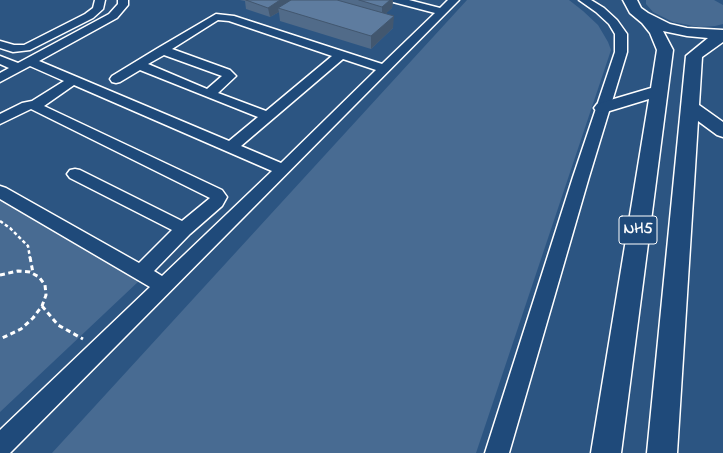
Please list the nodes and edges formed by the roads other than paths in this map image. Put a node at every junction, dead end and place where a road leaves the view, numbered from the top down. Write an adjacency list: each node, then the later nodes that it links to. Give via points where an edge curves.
1 (100, 0): 9 (street, via 98,9 89,16 26,48)
2 (123, 0): 12 (street, via 123,5 113,16)
3 (398, 0): 5 (street)
4 (584, 0): 22 (street, via 610,19 618,28 622,40 621,52)
5 (448, 6): 14 (street)
6 (635, 7): 7 (highway, NH5, via 656,23 676,30); 18 (highway, NH5, via 657,32 665,50)
7 (723, 35): 21 (highway, NH5, via 694,56)
8 (0, 44): 9 (street)
9 (19, 49): 12 (street, via 0,60)
10 (162, 50): 11 (street, via 216,17 222,16); 13 (street); 19 (street, via 229,74 229,77)
11 (341, 55): 14 (street); 23 (street)
12 (25, 65): 15 (street); 17 (street)
13 (138, 65): 16 (street); 19 (street)
14 (384, 69): 27 (street)
15 (0, 78)
16 (116, 79)
17 (74, 80): 20 (street); 26 (street)
18 (658, 91): 22 (highway); 35 (highway, NH5)
19 (209, 94): 23 (street)
20 (34, 106): 24 (street, via 27,106); 30 (street, via 216,194 216,202)
21 (690, 107): 25 (highway); 36 (highway, NH5)
22 (603, 108): 34 (street)
23 (268, 116): 26 (street)
24 (0, 120)
25 (723, 131)
26 (231, 147): 27 (street)
27 (283, 170): 32 (street)
28 (75, 174): 30 (street)
29 (0, 192): 31 (street)
30 (184, 229): 31 (street)
31 (141, 272): 32 (street)
32 (164, 286): 33 (street)
33 (0, 446)
34 (497, 453)
35 (606, 453)
36 (662, 453)

